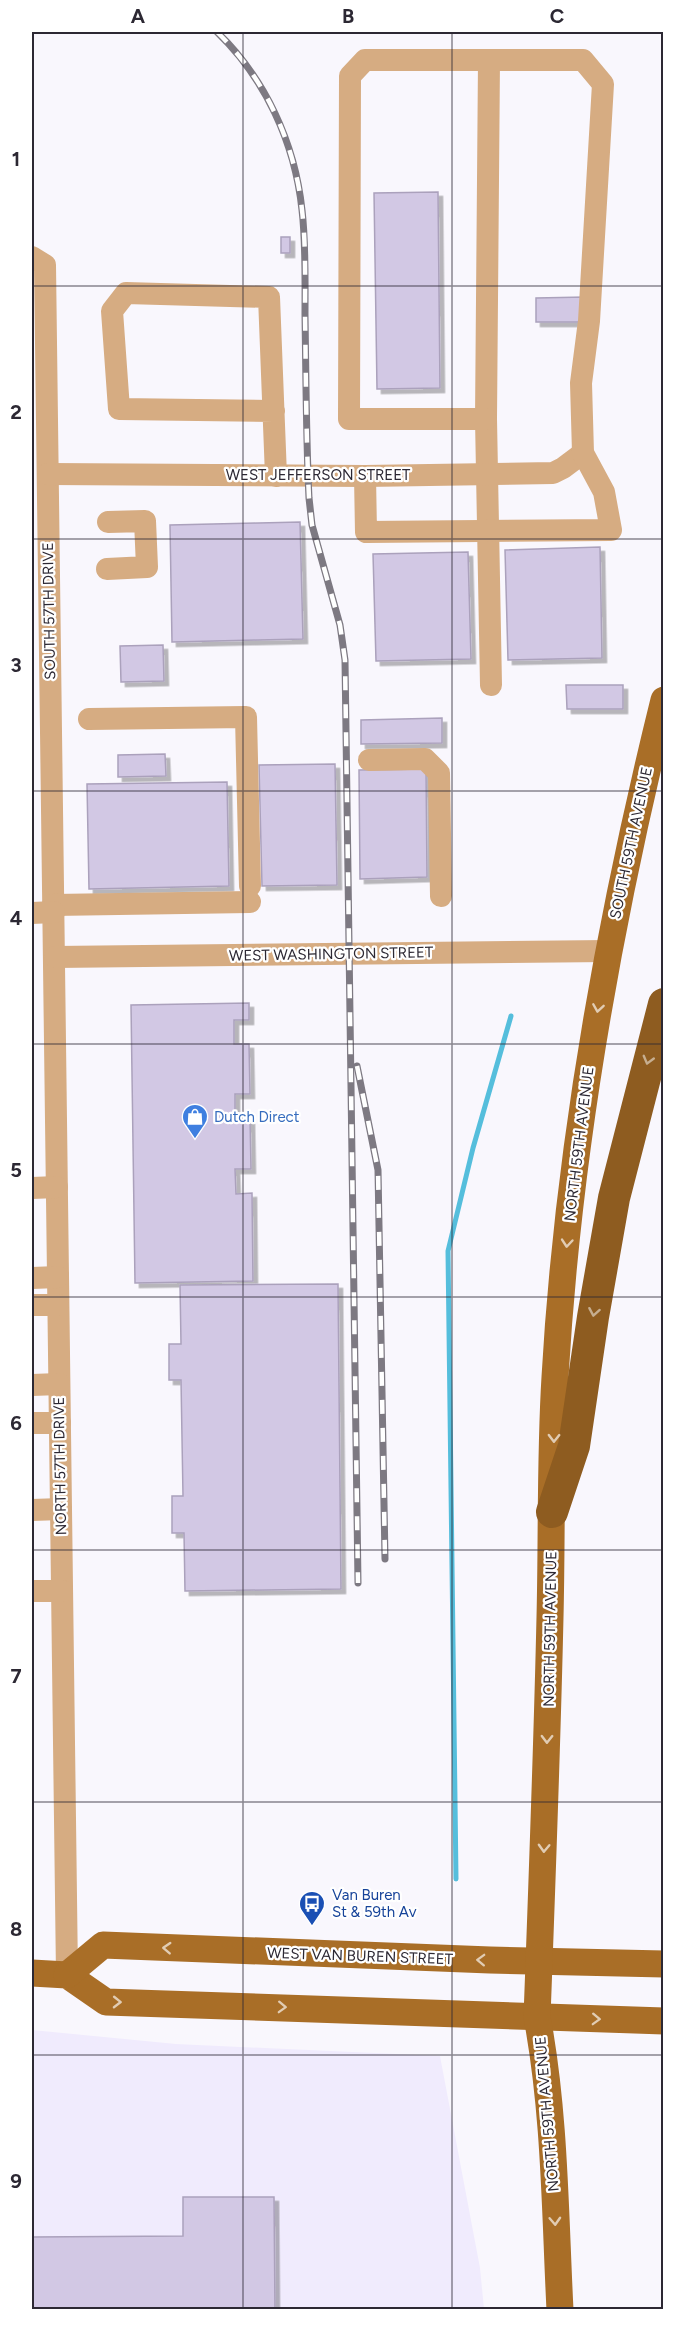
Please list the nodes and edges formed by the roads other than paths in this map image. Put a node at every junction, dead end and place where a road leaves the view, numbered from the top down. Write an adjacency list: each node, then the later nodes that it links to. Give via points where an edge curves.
1 (489, 60): 5 (street); 5 (street, via 365,60 350,76 350,419); 6 (street, via 584,60 603,84 590,321 581,383)
2 (38, 261): 3 (street, SOUTH 57TH DRIVE)
3 (38, 288): 7 (street, SOUTH 57TH DRIVE)
4 (274, 411): 4 (street, via 270,297 126,293 112,311 119,409); 9 (street)
5 (486, 419): 8 (street)
6 (583, 453): 8 (street, WEST JEFFERSON STREET, via 553,473); 12 (street, via 604,492 611,530)
7 (42, 466): 9 (street, WEST JEFFERSON STREET); 14 (street, SOUTH 57TH DRIVE)
8 (487, 474): 10 (street, WEST JEFFERSON STREET); 12 (street)
9 (276, 476): 10 (street, WEST JEFFERSON STREET)
10 (365, 476): 12 (street, via 366,532)
11 (108, 522): 13 (street, via 145,521 147,567)
12 (488, 531): 16 (street)
13 (107, 569)
14 (40, 600): 15 (street, SOUTH 57TH DRIVE)
15 (40, 632): 21 (street, SOUTH 57TH DRIVE)
16 (491, 685)
17 (663, 700): 22 (main road, SOUTH 59TH AVENUE)
18 (89, 719): 21 (street, via 246,717 250,894)
19 (369, 760): 20 (street, via 425,759 439,773)
20 (441, 896)
21 (46, 910): 23 (street, SOUTH 57TH DRIVE)
22 (608, 951): 23 (street, WEST WASHINGTON STREET); 37 (main road, NORTH 59TH AVENUE, one-way to 37, via 567,1239 555,1378)
23 (55, 957): 25 (street, NORTH 57TH DRIVE)
24 (663, 1004): 37 (highway, one-way to 37, via 614,1198 574,1446)
25 (57, 1186): 26 (street); 27 (street, NORTH 57TH DRIVE)
26 (32, 1188)
27 (58, 1277): 28 (street); 30 (street, NORTH 57TH DRIVE)
28 (32, 1278)
29 (32, 1305): 30 (street)
30 (58, 1305): 31 (street, NORTH 57TH DRIVE)
31 (59, 1384): 32 (street); 34 (street, NORTH 57TH DRIVE)
32 (32, 1385)
33 (32, 1423): 34 (street)
34 (60, 1423): 35 (street, NORTH 57TH DRIVE)
35 (61, 1509): 36 (street); 39 (street, NORTH 57TH DRIVE)
36 (32, 1510)
37 (552, 1512): 40 (main road, NORTH 59TH AVENUE, one-way to 40)
38 (32, 1591): 39 (street)
39 (62, 1591): 43 (street, NORTH 57TH DRIVE)
40 (539, 1962): 41 (main road, WEST VAN BUREN STREET); 43 (main road, WEST VAN BUREN STREET, one-way to 43, via 103,1945); 44 (main road, NORTH 59TH AVENUE)
41 (663, 1964)
42 (32, 1972): 43 (main road)
43 (67, 1975): 44 (main road, one-way to 44, via 106,2002)
44 (537, 2017): 45 (main road, one-way to 45); 46 (main road, NORTH 59TH AVENUE, one-way to 46, via 549,2100)
45 (663, 2021)
46 (560, 2310)

